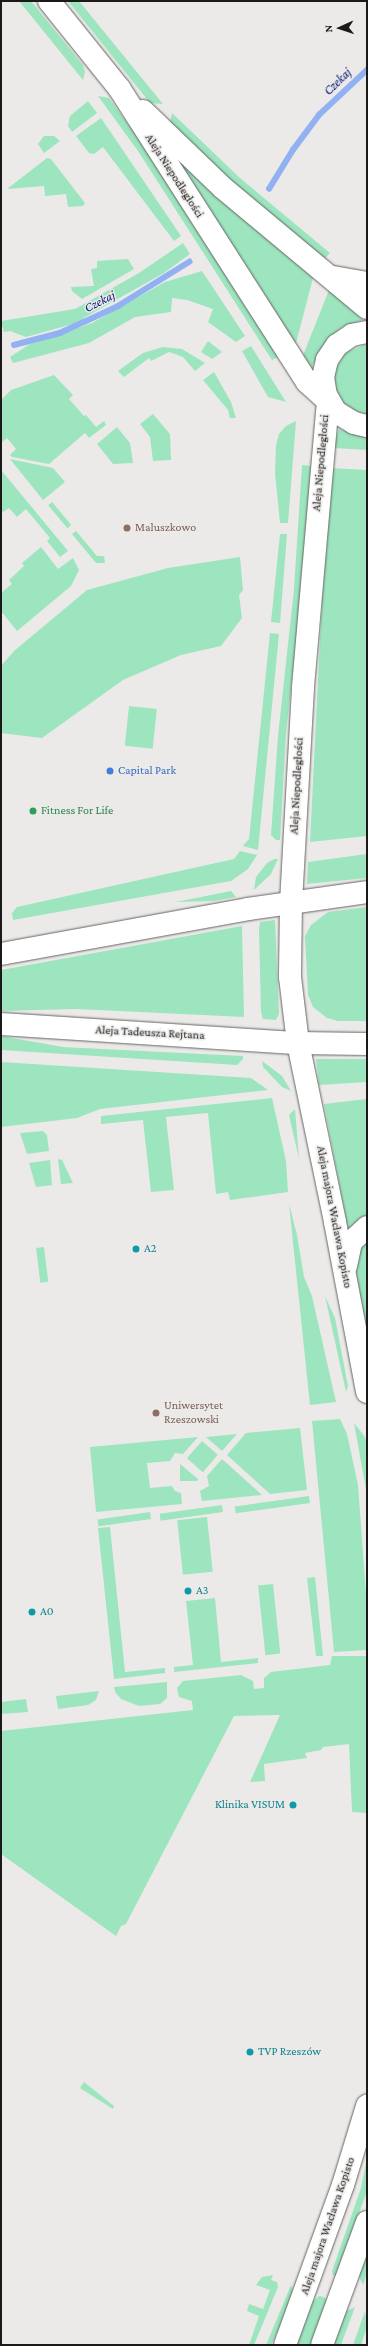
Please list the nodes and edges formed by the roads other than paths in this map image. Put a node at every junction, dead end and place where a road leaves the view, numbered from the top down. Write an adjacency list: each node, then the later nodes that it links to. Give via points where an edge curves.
1 (49, 1): 2 (main road, Aleja Niepodległości)
2 (119, 88): 3 (main road, Aleja Niepodległości, via 222,188); 7 (main road, Aleja Niepodległości, via 307,382)
3 (327, 276): 4 (main road, via 361,284); 5 (main road, Aleja Niepodległości)
4 (367, 283)
5 (367, 308)
6 (367, 332): 7 (main road, via 347,338 330,354 323,377)
7 (328, 401): 8 (main road, via 341,417); 10 (main road, Aleja Niepodległości, via 303,688)
8 (367, 426)
9 (367, 892): 10 (main road)
10 (291, 902): 11 (main road); 13 (main road, Aleja Niepodległości, via 290,976)
11 (1, 954)
12 (1, 1024): 13 (main road, Aleja Tadeusza Rejtana)
13 (298, 1043): 14 (main road, Aleja Tadeusza Rejtana); 16 (main road, Aleja majora Wacława Kopisto)
14 (367, 1044)
15 (367, 1227): 16 (main road, via 359,1232 349,1246)
16 (346, 1274): 17 (main road, Aleja majora Wacława Kopisto)
17 (367, 1392)
18 (367, 2106): 20 (main road, Aleja majora Wacława Kopisto, via 343,2185)
19 (367, 2222): 21 (main road)
20 (285, 2345)
21 (322, 2345)

